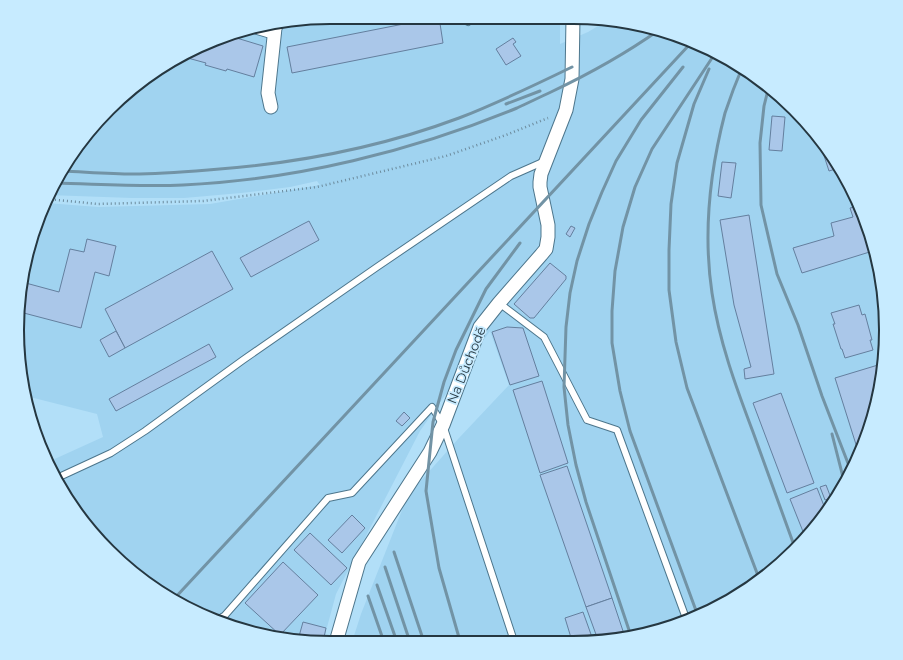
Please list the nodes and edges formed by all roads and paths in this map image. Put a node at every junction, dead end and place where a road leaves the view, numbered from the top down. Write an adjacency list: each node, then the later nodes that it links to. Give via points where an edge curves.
1 (574, 24): 4 (street, Na Důchodě, via 572,79)
2 (276, 30): 3 (street, via 268,93)
3 (271, 107)
4 (566, 110): 5 (street, Na Důchodě); 6 (path, via 506,136 446,156 318,186 203,201 98,204)
5 (547, 160): 7 (street, Na Důchodě, via 541,174 540,187 548,225 547,244 541,255); 9 (lane, via 504,180 243,360 145,431 111,453)
6 (53, 200)
7 (499, 304): 8 (street, Na Důchodě, via 480,327); 10 (lane, via 544,337 586,420 617,430)
8 (443, 425): 11 (lane, via 432,407 352,494 328,498); 12 (street, Na Důchodě, via 430,452 359,562); 13 (lane)
9 (61, 476)
10 (686, 615)
11 (223, 617)
12 (338, 636)
13 (512, 636)

